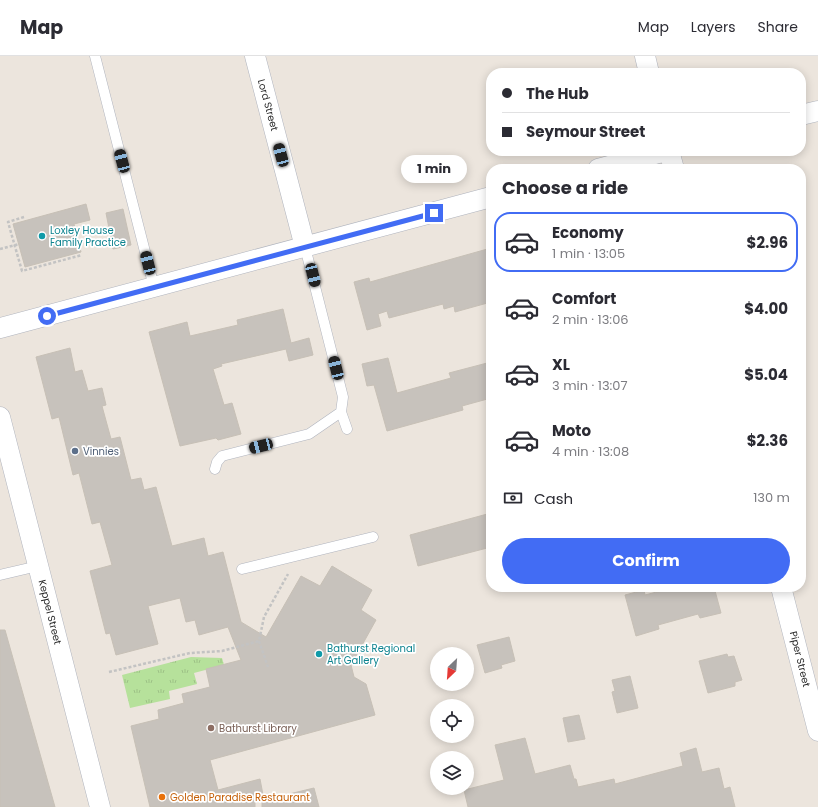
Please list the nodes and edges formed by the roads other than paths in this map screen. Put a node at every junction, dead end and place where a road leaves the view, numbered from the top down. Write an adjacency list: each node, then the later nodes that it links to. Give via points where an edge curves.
1 (95, 56): 11 (lane)
2 (255, 56): 10 (street, Lord Street)
3 (645, 56): 4 (street)
4 (648, 68)
5 (818, 111): 6 (street)
6 (806, 115)
7 (647, 156): 8 (street)
8 (617, 164)
9 (486, 198): 10 (street)
10 (305, 247): 11 (street); 13 (lane, via 343,397)
11 (154, 287): 12 (street)
12 (0, 328)
13 (341, 412): 15 (lane); 16 (lane, via 309,434 222,456)
14 (0, 417): 18 (street, Keppel Street)
15 (347, 429)
16 (215, 469)
17 (372, 537): 19 (lane)
18 (38, 566): 20 (lane); 23 (street, Keppel Street)
19 (242, 569)
20 (0, 575)
21 (782, 592): 22 (street, Piper Street)
22 (818, 731)
23 (100, 807)

